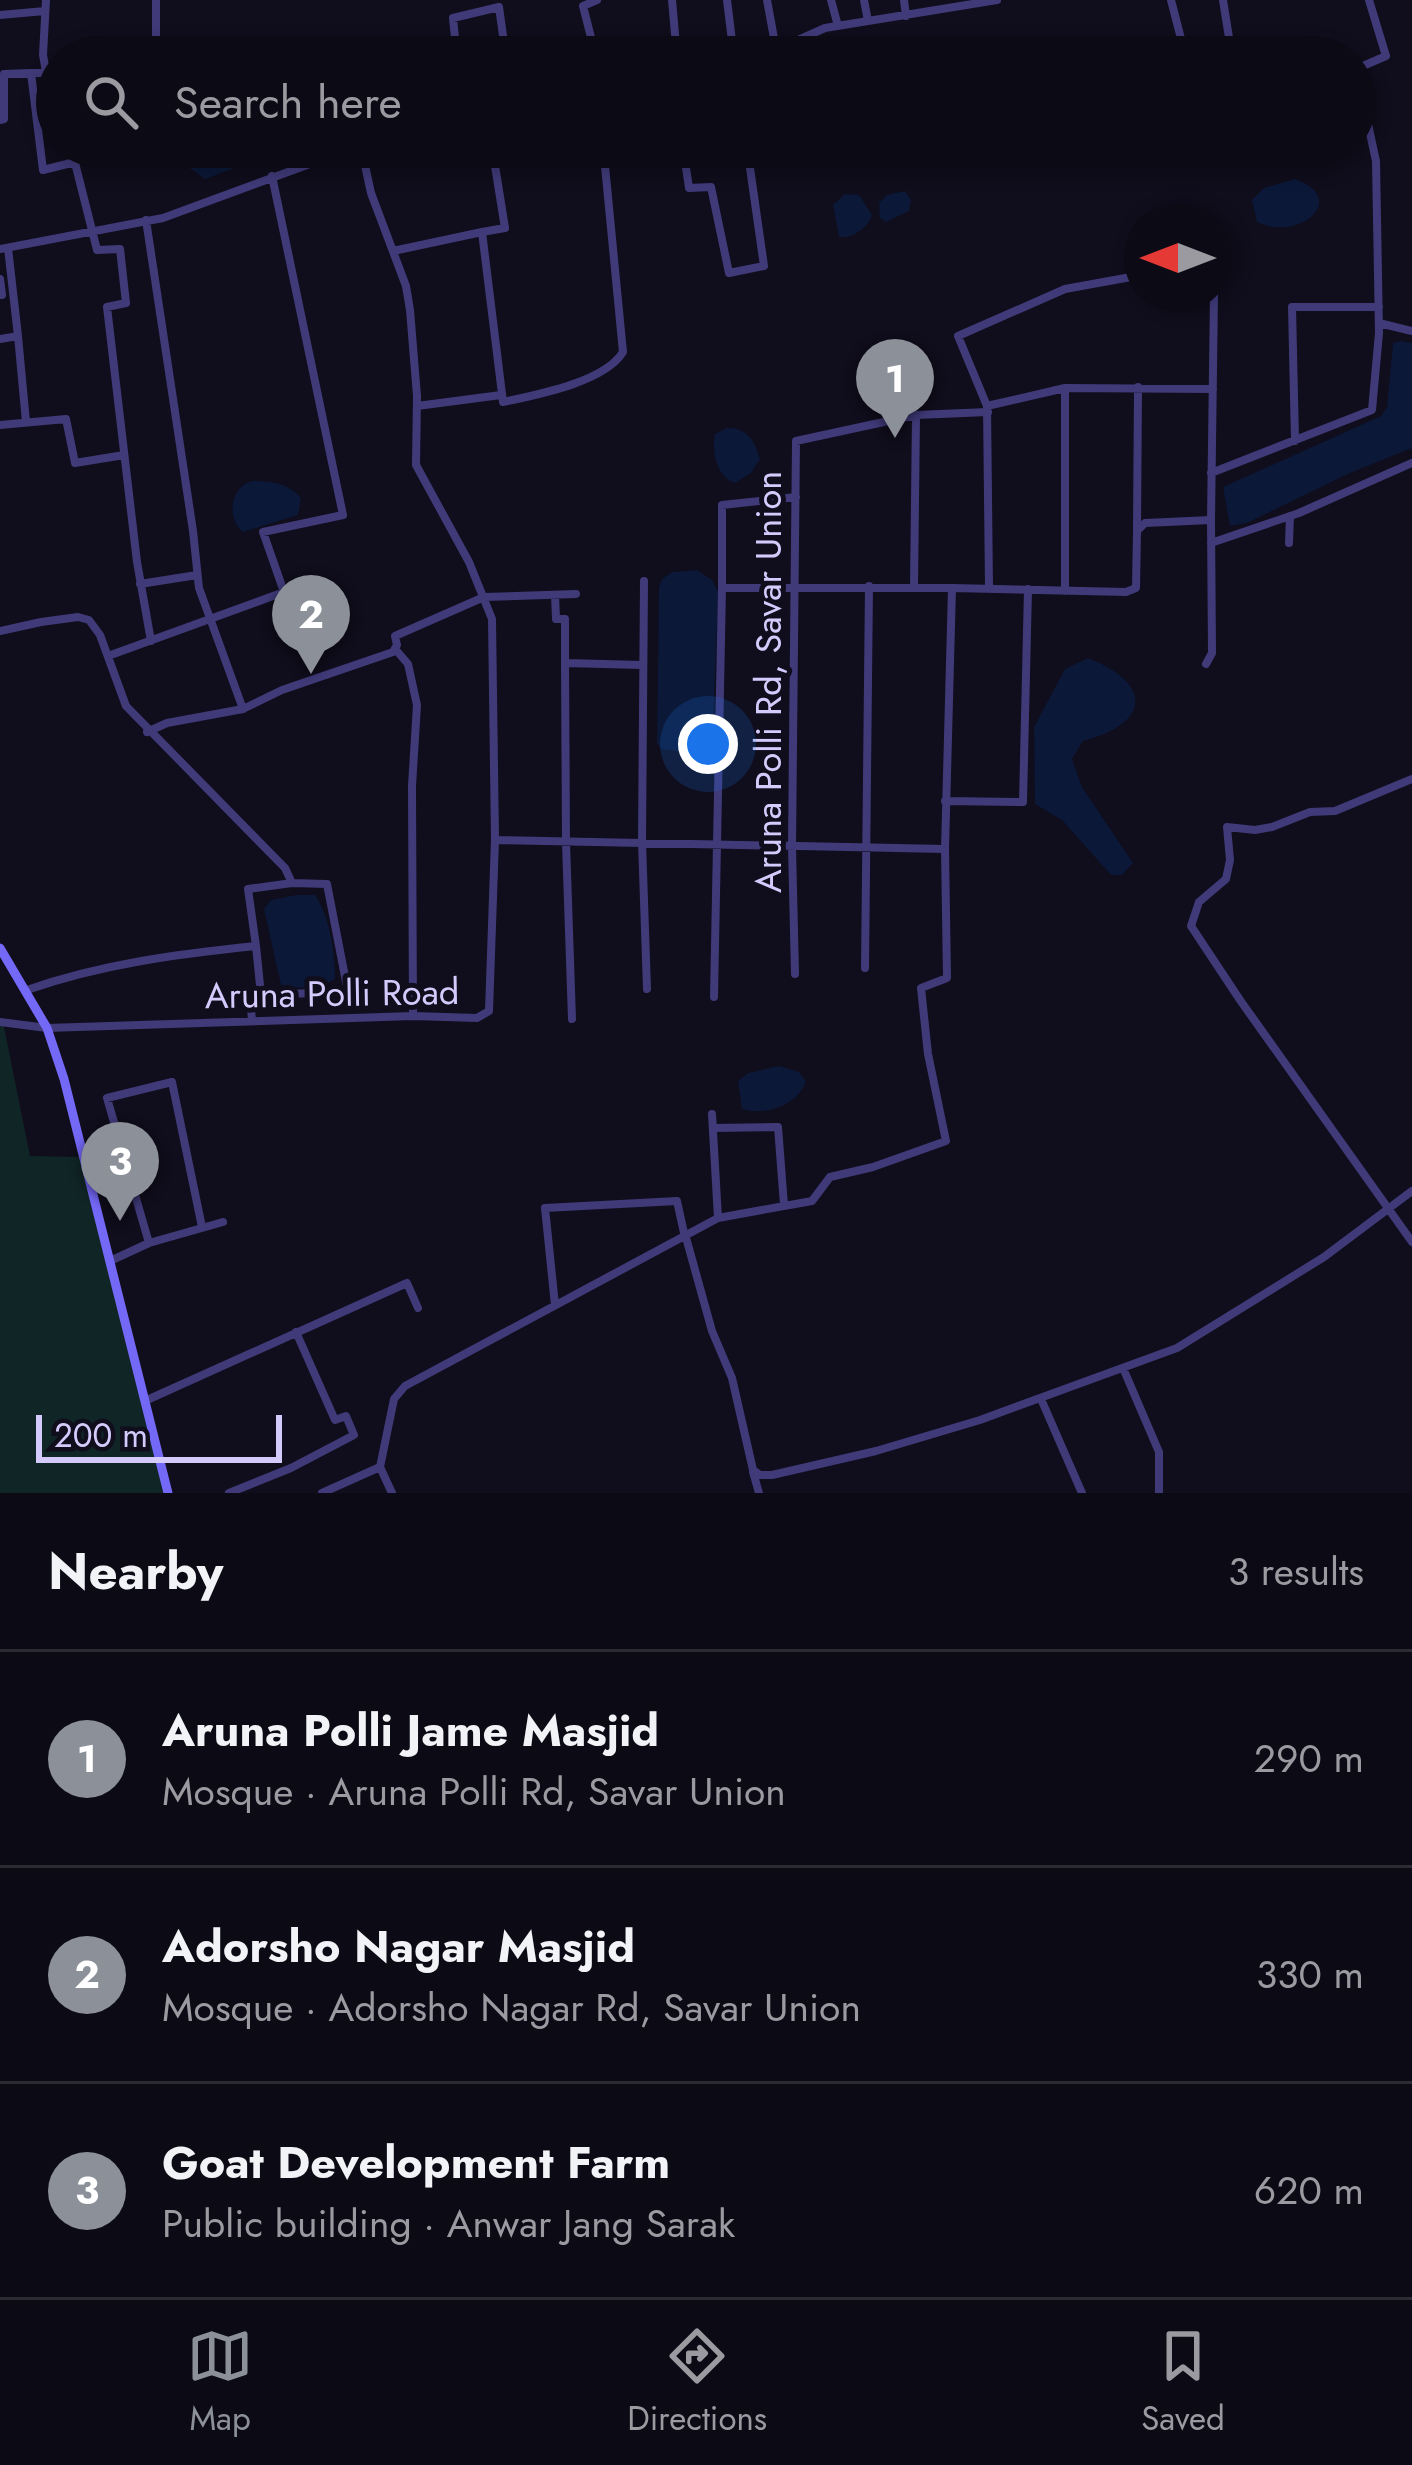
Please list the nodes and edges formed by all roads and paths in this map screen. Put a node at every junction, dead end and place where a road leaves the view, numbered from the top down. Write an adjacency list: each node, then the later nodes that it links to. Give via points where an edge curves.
1 (155, 0): 20 (street)
2 (597, 0): 23 (street, via 584,6)
3 (672, 0): 24 (street)
4 (727, 0): 25 (street)
5 (767, 0): 26 (street)
6 (831, 0): 18 (street)
7 (864, 0): 17 (street)
8 (904, 0): 16 (street)
9 (998, 0): 13 (street)
10 (1171, 0): 28 (street)
11 (1222, 0): 29 (street)
12 (1369, 0): 30 (street, via 1386,56)
13 (979, 2): 16 (street)
14 (46, 5): 15 (street); 19 (street)
15 (0, 16)
16 (906, 16): 17 (street)
17 (868, 21): 18 (street)
18 (838, 26): 27 (street)
19 (48, 36)
20 (156, 36)
21 (455, 36): 22 (street, via 453,18 499,8)
22 (503, 36)
23 (591, 36)
24 (675, 36)
25 (731, 36)
26 (774, 36)
27 (811, 36)
28 (1180, 36)
29 (1229, 36)
30 (1376, 60)
31 (32, 73): 32 (street); 33 (street); 34 (street, via 4,74)
32 (36, 73)
33 (36, 108)
34 (0, 120)
35 (1376, 161): 52 (street)
36 (77, 168): 45 (street)
37 (296, 168): 43 (street)
38 (364, 168): 48 (street)
39 (496, 168): 46 (street, via 505,228)
40 (605, 168): 61 (street, via 623,352 615,365 549,392 503,402)
41 (686, 168): 42 (street, via 689,188 711,187 729,273 764,266)
42 (750, 168)
43 (272, 176): 44 (street); 91 (street, via 343,515 263,532 284,592)
44 (146, 220): 45 (street); 77 (street)
45 (93, 230): 47 (street); 68 (street, via 97,250 120,249 126,303 107,308)
46 (482, 232): 48 (street); 61 (street)
47 (4, 249): 51 (street)
48 (393, 251): 62 (street, via 410,310)
49 (1124, 278): 63 (street, via 1065,289 958,336)
50 (0, 279): 51 (street)
51 (5, 294): 56 (street)
52 (1379, 307): 54 (street); 67 (street, via 1292,307)
53 (1214, 312): 60 (street)
54 (1379, 323): 55 (street); 67 (street, via 1372,410)
55 (1412, 331)
56 (18, 337): 57 (street); 65 (street)
57 (0, 339)
58 (1138, 387): 59 (street); 60 (street); 74 (street)
59 (1065, 388): 63 (street); 87 (street)
60 (1213, 389): 70 (street)
61 (502, 394): 62 (street)
62 (416, 406): 90 (street, via 416,465)
63 (988, 409): 64 (street); 83 (street)
64 (916, 415): 71 (street, Aruna Polli Rd, Savar Union, via 796,441); 82 (street)
65 (26, 422): 66 (street); 68 (street, via 66,418 74,463)
66 (0, 425)
67 (1295, 441): 70 (street)
68 (124, 454): 79 (street)
69 (1412, 464): 72 (street)
70 (1211, 473): 73 (street)
71 (796, 497): 80 (street, Aruna Polli Rd, Savar Union); 84 (street, via 722,505)
72 (1290, 516): 75 (street); 76 (street)
73 (1211, 520): 74 (street, via 1145,523); 75 (street)
74 (1137, 531): 87 (street, via 1136,588)
75 (1210, 543): 97 (street)
76 (1289, 543)
77 (197, 575): 79 (street); 91 (street)
78 (644, 581): 98 (street)
79 (140, 584): 93 (street)
80 (795, 586): 81 (street); 84 (street); 107 (street, Aruna Polli Rd, Savar Union)
81 (869, 586): 82 (street); 108 (street)
82 (914, 587): 85 (street)
83 (989, 587): 85 (street); 86 (street)
84 (722, 588): 106 (street)
85 (952, 588): 102 (street)
86 (1028, 589): 87 (street); 102 (street, via 1023,802)
87 (1065, 591)
88 (576, 594): 89 (street)
89 (555, 595): 90 (street); 96 (street, via 556,619 565,619)
90 (484, 597): 94 (street, via 395,636); 103 (street, via 492,619)
91 (211, 618): 93 (street); 99 (street)
92 (0, 631): 95 (street, via 78,617 89,620)
93 (151, 640): 95 (street)
94 (396, 650): 99 (street); 119 (street, via 408,664 417,705)
95 (108, 656): 100 (street, via 126,706)
96 (566, 664): 98 (street); 105 (street)
97 (1206, 664)
98 (642, 665): 104 (street)
99 (243, 709): 100 (street)
100 (147, 732): 110 (street)
101 (1412, 779): 128 (street, via 1334,811 1255,830 1226,827 1226,879 1199,902 1192,926)
102 (945, 801): 109 (street)
103 (495, 840): 105 (street); 119 (street, Aruna Polli Road, via 489,1011 477,1018)
104 (642, 842): 105 (street); 106 (street); 115 (street)
105 (566, 843): 120 (street)
106 (715, 844): 107 (street); 118 (street)
107 (791, 847): 108 (street); 114 (street, Aruna Polli Rd, Savar Union)
108 (867, 848): 109 (street); 113 (street)
109 (945, 849): 127 (street, via 947,978 921,988 946,1141 830,1177 812,1201)
110 (292, 884): 111 (street, via 248,889); 117 (street, via 327,884 348,992)
111 (256, 946): 116 (street, via 176,954); 117 (street)
112 (0, 948): 116 (main road)
113 (866, 968)
114 (794, 974)
115 (647, 988)
116 (27, 990): 123 (main road)
117 (261, 995): 121 (street, via 250,995)
118 (714, 997)
119 (413, 1016): 121 (street, Aruna Polli Road)
120 (572, 1019)
121 (252, 1021): 123 (street, Aruna Polli Road)
122 (0, 1022): 123 (street, Aruna Polli Road)
123 (47, 1028): 135 (main road)
124 (712, 1114): 125 (street)
125 (713, 1128): 127 (street, via 778,1126); 129 (street)
126 (1412, 1191): 128 (street)
127 (784, 1205): 129 (street)
128 (1388, 1208): 133 (street); 139 (street, via 1177,1348)
129 (718, 1218): 132 (street)
130 (224, 1222): 131 (street)
131 (202, 1227): 134 (street); 134 (street, via 172,1082 107,1098)
132 (685, 1234): 136 (street); 136 (street, via 677,1201 545,1208); 143 (street)
133 (1412, 1242)
134 (149, 1243): 135 (street)
135 (110, 1262): 141 (main road)
136 (555, 1305): 142 (street, via 405,1386 394,1399)
137 (418, 1308): 138 (street, via 407,1283)
138 (296, 1332): 141 (street); 145 (street, via 334,1420 346,1416 354,1435)
139 (1123, 1368): 140 (street); 150 (street, via 1159,1452)
140 (1041, 1399): 143 (street, via 876,1451 772,1475); 149 (street)
141 (147, 1400): 144 (main road)
142 (380, 1467): 146 (street); 147 (street)
143 (753, 1470): 148 (street)
144 (168, 1493)
145 (229, 1493)
146 (322, 1493)
147 (392, 1493)
148 (759, 1493)
149 (1082, 1493)
150 (1159, 1493)

